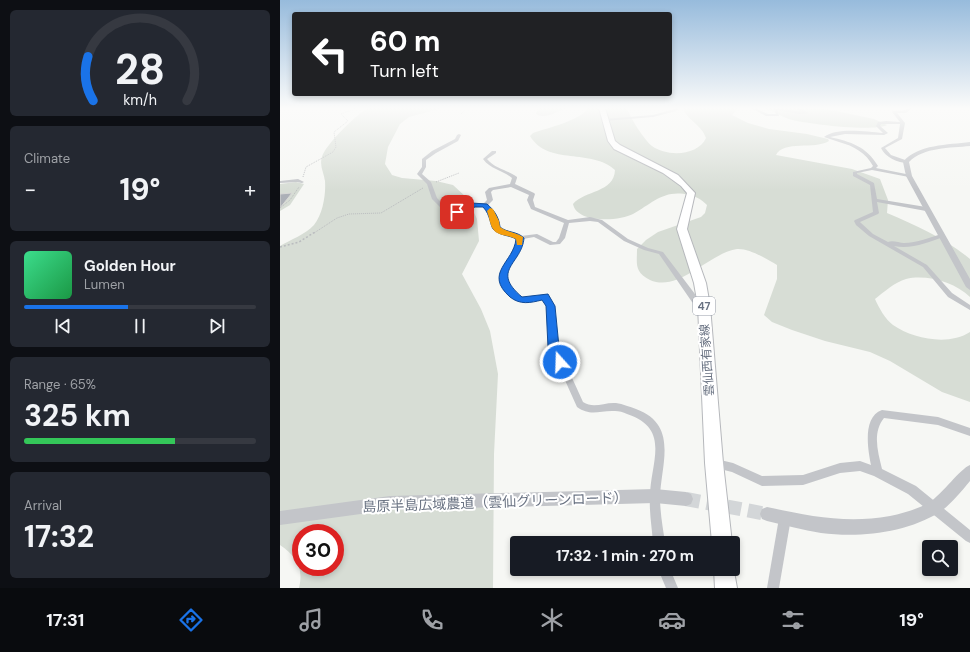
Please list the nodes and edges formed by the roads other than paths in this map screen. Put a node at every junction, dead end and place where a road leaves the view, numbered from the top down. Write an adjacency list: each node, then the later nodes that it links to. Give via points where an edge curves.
1 (459, 135): 14 (street, via 456,140 424,160 424,167 419,174 430,184 435,200 450,211 457,212 474,205)
2 (610, 135): 21 (main road, 雲仙西有家線 / 47, via 617,147 672,174 683,182 691,193 682,229 700,283)
3 (830, 135): 8 (street, via 827,136 859,146 873,160 876,166)
4 (901, 135): 7 (street, via 900,139 883,148 889,155)
5 (970, 144): 7 (street, via 920,152)
6 (494, 152): 12 (street, via 485,159 489,165 512,175 515,178)
7 (906, 162): 9 (street)
8 (872, 169): 9 (street); 13 (street, via 858,170 855,175 872,184)
9 (908, 176): 15 (street)
10 (280, 182): 11 (street)
11 (302, 182)
12 (512, 184): 14 (street, via 491,189 488,192 490,200); 16 (street, via 532,194 530,200 533,208)
13 (874, 200): 15 (street); 17 (street, via 876,213 857,221)
14 (485, 205): 19 (street, via 491,211 496,228)
15 (926, 209): 18 (street)
16 (567, 222): 19 (street, via 558,243 552,244 535,235); 21 (street, via 590,219 600,221 626,240 646,250 661,253 695,300)
17 (866, 230): 18 (street, via 903,246); 22 (street, via 925,266 950,295)
18 (942, 236): 20 (street)
19 (520, 238): 27 (street, via 519,246 505,267 504,279 507,289 519,300 545,296 550,306 554,347 584,408 590,410 616,407 644,416 653,425 660,448)
20 (970, 287)
21 (704, 306): 24 (main road, 雲仙西有家線 / 47)
22 (970, 308)
23 (970, 432): 26 (street, via 938,421 882,414 876,420 871,436)
24 (714, 463): 26 (street, via 762,481 803,480 840,468 860,466); 34 (main road, 雲仙西有家線 / 47)
25 (970, 471): 29 (street)
26 (877, 472): 29 (street, via 912,490)
27 (651, 497): 28 (street, 島原半島広域農道（雲仙グリーンロード）); 31 (street, 島原半島広域農道（雲仙グリーンロード）, via 390,503); 33 (street)
28 (686, 499)
29 (935, 507): 32 (street, via 916,517 871,526 828,526); 35 (street)
30 (767, 514): 32 (street)
31 (280, 518)
32 (785, 518): 40 (street)
33 (658, 536)
34 (721, 536)
35 (970, 537)
36 (667, 576): 38 (street)
37 (725, 576): 39 (main road)
38 (672, 588)
39 (726, 588)
40 (773, 588)

